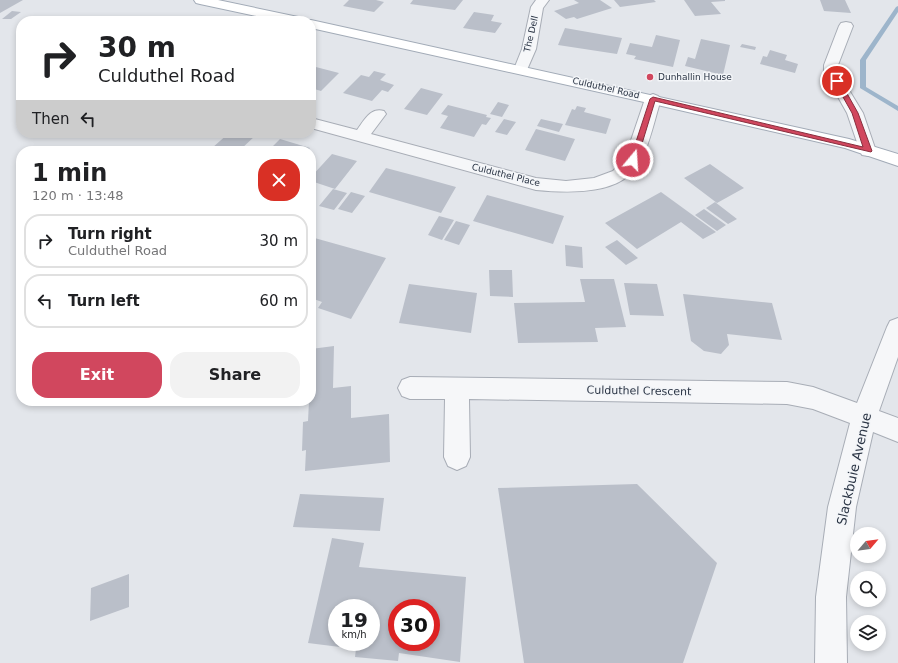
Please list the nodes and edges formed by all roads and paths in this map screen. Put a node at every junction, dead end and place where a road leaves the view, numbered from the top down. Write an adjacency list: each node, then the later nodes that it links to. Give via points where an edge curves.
1 (200, 0): 3 (main road)
2 (544, 0): 6 (street, The Dell, via 537,7 529,49)
3 (275, 16)
4 (316, 25): 6 (main road, Culduthel Road)
5 (846, 26): 11 (street, via 831,66 832,72 855,113)
6 (521, 69): 7 (main road, Culduthel Road)
7 (653, 99): 10 (street, Culduthel Place, via 633,160 619,174 596,184 566,187 536,184); 11 (main road, Culduthel Road, via 849,144)
8 (378, 114): 10 (street)
9 (316, 124): 10 (street, Culduthel Place)
10 (361, 136)
11 (868, 151): 12 (main road, Culduthel Road)
12 (898, 160)
13 (898, 327): 16 (street, Slackbuie Avenue)
14 (410, 388): 15 (street, Culduthel Crescent)
15 (457, 388): 16 (street, Culduthel Crescent, via 787,394 813,398); 18 (street)
16 (864, 418): 17 (street, Culduthel Crescent); 19 (street, Slackbuie Avenue, via 842,507 830,597)
17 (898, 430)
18 (457, 457)
19 (831, 663)

